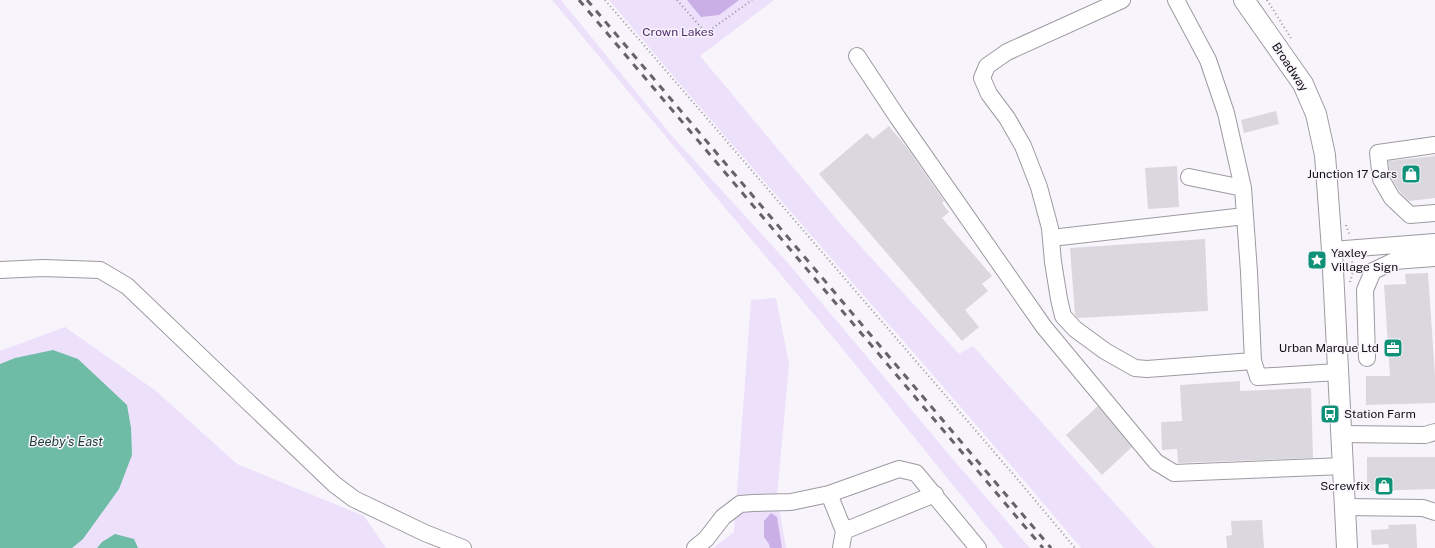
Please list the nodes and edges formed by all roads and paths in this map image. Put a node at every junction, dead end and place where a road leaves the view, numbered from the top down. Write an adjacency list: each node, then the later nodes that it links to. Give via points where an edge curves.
1 (604, 0): 33 (path)
2 (677, 0): 3 (path, via 706,33)
3 (752, 0)
4 (1122, 0): 13 (street, via 1007,52 987,66 982,78 989,94 1023,146 1039,187)
5 (1176, 0): 10 (street, via 1208,60 1226,113)
6 (1244, 0): 15 (main road, Broadway, via 1303,84 1316,114 1325,155)
7 (857, 56): 23 (street, via 1044,328 1156,462 1174,473)
8 (1435, 144): 11 (street, via 1378,153 1381,180 1392,198 1410,215)
9 (1189, 177): 10 (street)
10 (1243, 188): 12 (street)
11 (1435, 213)
12 (1245, 216): 13 (street); 19 (street)
13 (1051, 238): 19 (street, via 1052,262 1063,316 1075,329 1105,351 1135,368 1147,369)
14 (1435, 242): 15 (street)
15 (1332, 250): 20 (main road, Broadway)
16 (1435, 258): 18 (street, via 1394,261 1373,271 1365,290)
17 (0, 270): 29 (street, via 100,270 127,286 334,484 354,499)
18 (1367, 358)
19 (1253, 361): 20 (street, via 1258,377)
20 (1338, 372): 22 (main road, Broadway)
21 (1435, 432): 22 (street, via 1425,435)
22 (1342, 434): 23 (main road, Broadway)
23 (1344, 466): 26 (main road, Broadway)
24 (829, 494): 25 (street, via 899,469 916,473); 28 (street); 30 (street, via 791,502 740,504 723,517 706,539)
25 (935, 494): 28 (street); 32 (street)
26 (1345, 506): 27 (street, via 1423,508); 34 (main road, Broadway)
27 (1435, 512)
28 (844, 531): 31 (street)
29 (463, 548)
30 (694, 548)
31 (841, 548)
32 (978, 548)
33 (1075, 548)
34 (1348, 548)

